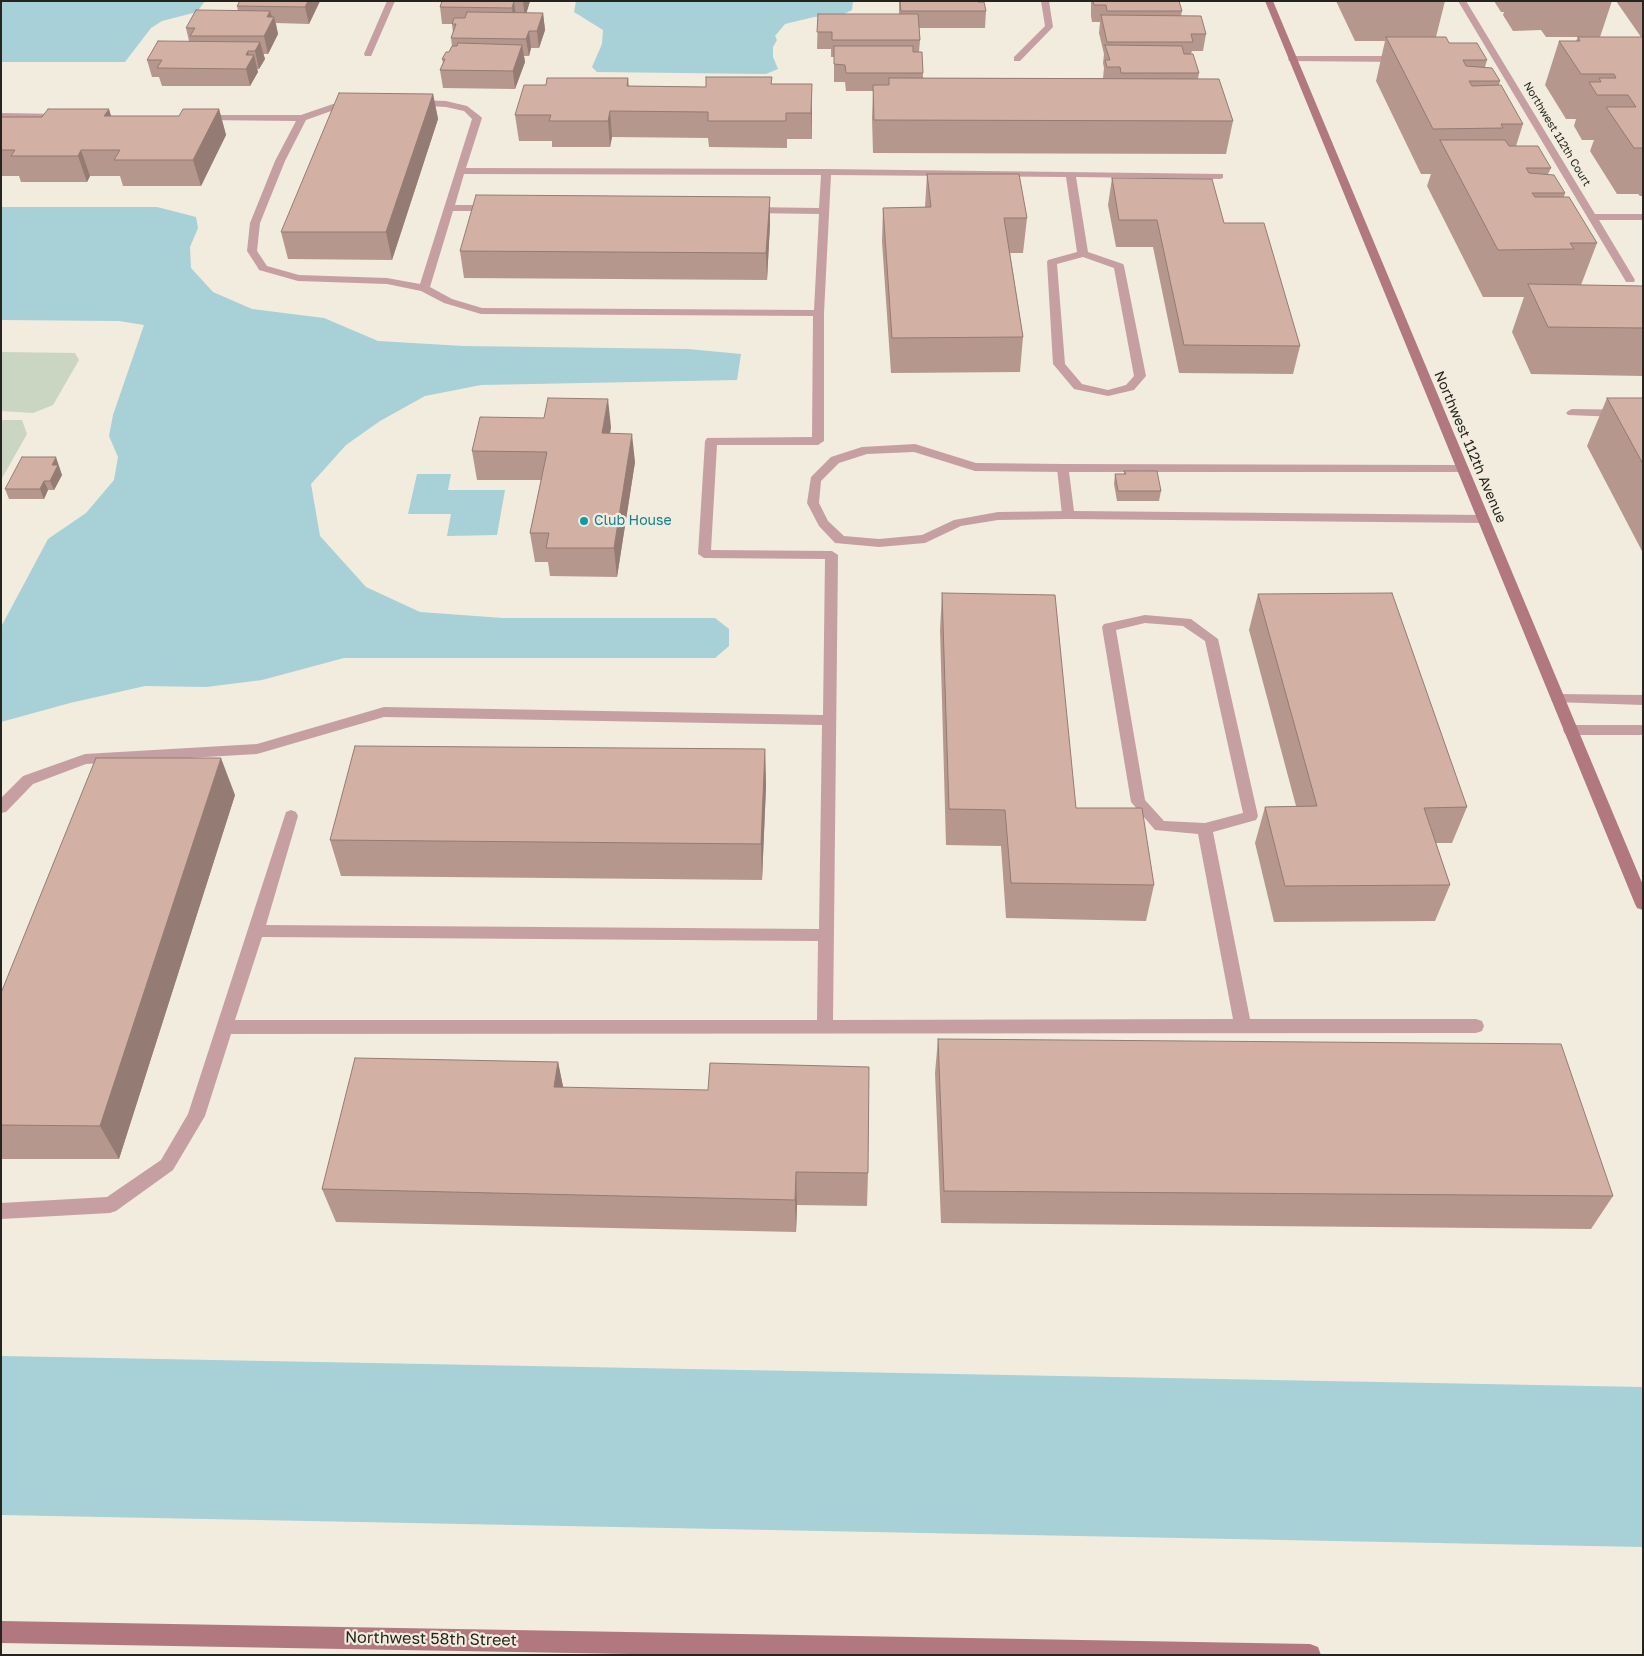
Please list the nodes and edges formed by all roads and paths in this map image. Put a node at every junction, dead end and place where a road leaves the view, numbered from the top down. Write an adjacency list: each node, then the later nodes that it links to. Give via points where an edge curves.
1 (391, 1): 5 (street)
2 (1045, 1): 7 (street, via 1049,28)
3 (1269, 1): 6 (street, Northwest 112th Avenue)
4 (1462, 1): 23 (street, Northwest 112th Court, via 1492,59)
5 (368, 54)
6 (1292, 58): 8 (street); 33 (street, Northwest 112th Avenue)
7 (1017, 59)
8 (1410, 59)
9 (407, 103): 15 (street, via 446,104 467,109 477,118)
10 (361, 105): 14 (street, via 333,107)
11 (1, 116): 12 (street)
12 (71, 117)
13 (190, 117): 14 (street)
14 (302, 118): 27 (street, via 280,161 255,223 252,251 263,268 298,278 387,281)
15 (461, 170): 16 (street); 19 (street)
16 (826, 172): 17 (street); 22 (street)
17 (1070, 174): 18 (street); 25 (street)
18 (1220, 176)
19 (449, 208): 20 (street); 27 (street)
20 (508, 208)
21 (745, 210): 22 (street)
22 (824, 211): 28 (street)
23 (1592, 217): 24 (street); 26 (street, Northwest 112th Court)
24 (1643, 218)
25 (1082, 254): 25 (street, via 1119,266 1140,376 1130,388 1108,393 1078,387 1059,364 1052,262)
26 (1630, 280)
27 (424, 288): 28 (street, via 448,301 481,311)
28 (819, 313): 31 (street)
29 (1572, 413): 30 (street)
30 (1643, 414)
31 (826, 450): 32 (street, via 915,448 975,467); 36 (street, via 814,480 813,503 823,523); 37 (street, via 711,441 704,554)
32 (1063, 468): 33 (street); 34 (street)
33 (1463, 468): 35 (street, Northwest 112th Avenue)
34 (1068, 515): 35 (street); 36 (street, via 998,516 958,523 925,540 879,543)
35 (1484, 519): 38 (street, Northwest 112th Avenue)
36 (840, 540): 37 (street)
37 (832, 555): 40 (street)
38 (1558, 699): 39 (street); 41 (street, Northwest 112th Avenue)
39 (1643, 700)
40 (830, 720): 43 (street, via 384,712 257,749 85,759 28,780); 48 (street)
41 (1570, 730): 42 (street); 46 (street, Northwest 112th Avenue)
42 (1643, 730)
43 (1, 808)
44 (291, 816): 47 (street)
45 (1205, 829): 45 (street, via 1160,826 1138,802 1109,627 1145,619 1186,622 1211,639 1251,816); 51 (street)
46 (1643, 904)
47 (256, 931): 48 (street); 50 (street)
48 (826, 935): 49 (street)
49 (825, 1025): 50 (street); 51 (street)
50 (225, 1026): 53 (street, via 196,1116 167,1164 110,1205)
51 (1243, 1026): 52 (street)
52 (1476, 1026)
53 (1, 1211)
54 (1, 1632): 55 (street, Northwest 58th Street)
55 (1310, 1655)

